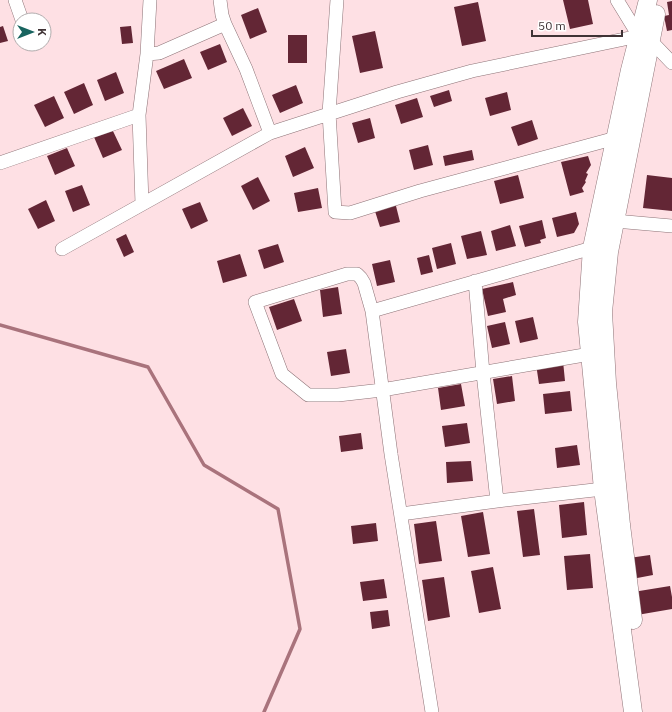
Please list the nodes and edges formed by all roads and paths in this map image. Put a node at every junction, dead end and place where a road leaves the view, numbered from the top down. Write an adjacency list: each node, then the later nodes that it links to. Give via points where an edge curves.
1 (15, 0): 8 (street)
2 (150, 0): 11 (street)
3 (220, 0): 9 (street)
4 (337, 0): 13 (street)
5 (617, 0): 10 (street)
6 (648, 0): 10 (main road)
7 (658, 0): 10 (main road)
8 (19, 12)
9 (225, 24): 11 (street, via 159,53); 15 (street, via 246,69)
10 (645, 38): 12 (street); 13 (street, via 472,71); 16 (main road); 19 (main road)
11 (147, 54): 14 (street)
12 (672, 63)
13 (329, 113): 15 (street); 16 (street, via 335,212 350,213 420,191)
14 (139, 115): 17 (street); 18 (street)
15 (270, 133): 18 (street)
16 (616, 138): 21 (main road)
17 (0, 163)
18 (142, 204): 22 (street)
19 (615, 221): 20 (street); 28 (main road, via 603,312)
20 (672, 226)
21 (592, 248): 23 (street); 25 (main road, via 587,322)
22 (62, 249)
23 (475, 281): 24 (street); 26 (street)
24 (372, 310): 27 (street); 27 (street, via 364,283 357,274 334,277 255,302 282,374 308,395 338,395)
25 (590, 354): 26 (street); 28 (main road)
26 (483, 373): 27 (street); 29 (street)
27 (382, 390): 30 (street)
28 (610, 487): 29 (street); 32 (main road); 33 (main road)
29 (497, 501): 30 (street)
30 (401, 514): 31 (street)
31 (432, 712)
32 (633, 712)
33 (645, 712)

